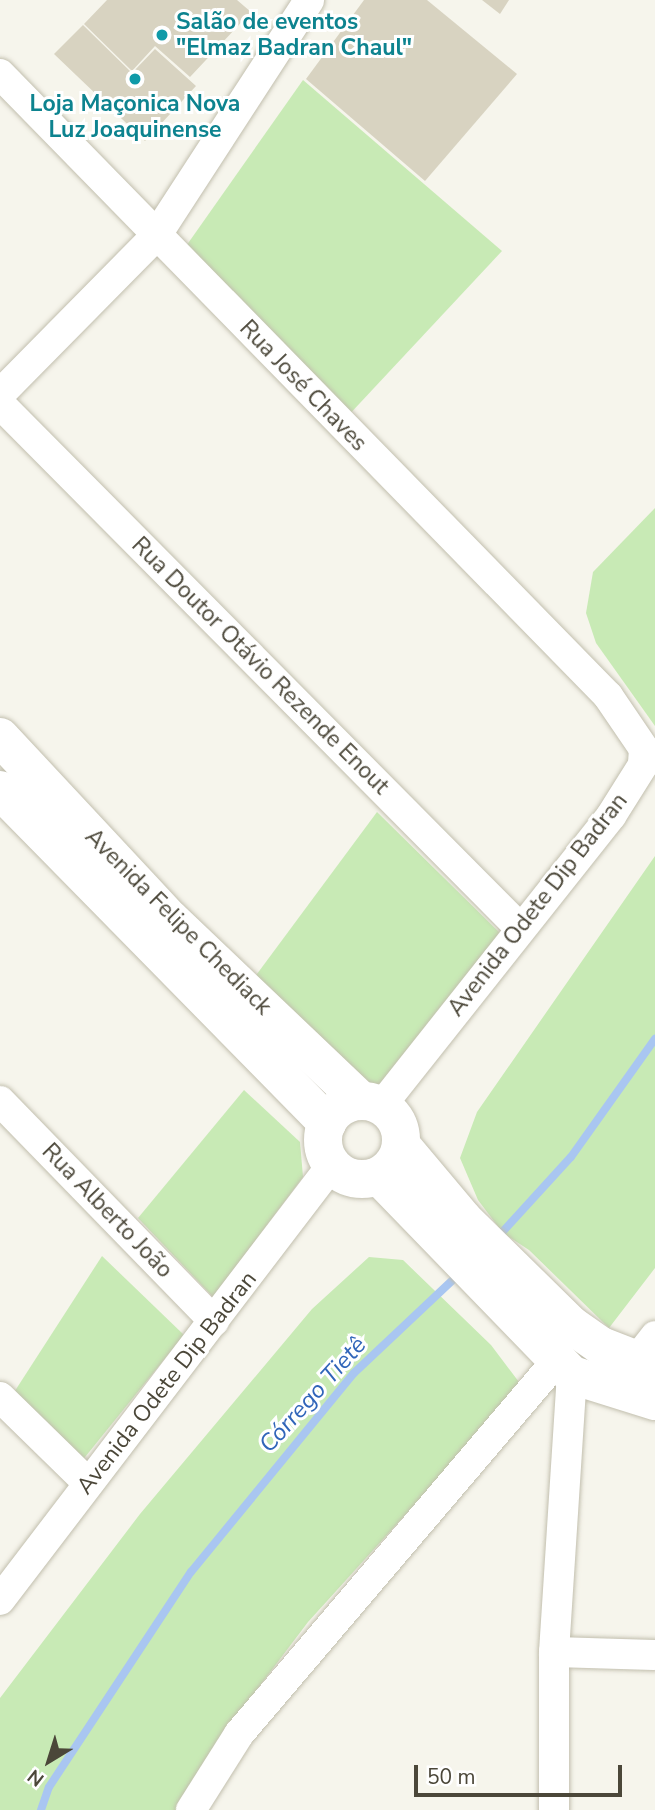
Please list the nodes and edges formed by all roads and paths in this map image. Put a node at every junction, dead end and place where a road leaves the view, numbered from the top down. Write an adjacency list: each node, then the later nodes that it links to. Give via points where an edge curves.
1 (299, 4): 3 (street)
2 (0, 74): 3 (street, Rua José Chaves)
3 (156, 236): 4 (street); 6 (street, Rua José Chaves)
4 (0, 394)
5 (0, 404): 9 (street, Rua Doutor Otávio Rezende Enout)
6 (608, 696): 9 (street, Avenida Odete Dip Badran, via 644,749 643,765 611,816)
7 (0, 737): 11 (street, Avenida Felipe Chediack, via 170,919)
8 (0, 790): 12 (street, Avenida Felipe Chediack)
9 (520, 929): 11 (street, Avenida Odete Dip Badran)
10 (0, 1101): 18 (street, Rua Alberto João)
11 (371, 1104): 12 (street, via 338,1110); 13 (street, via 397,1123)
12 (327, 1123): 14 (street, via 324,1145)
13 (401, 1145): 15 (street, via 394,1163); 16 (street)
14 (332, 1165): 15 (street, via 351,1178); 18 (street, Avenida Odete Dip Badran)
15 (379, 1176): 16 (street)
16 (456, 1235): 17 (street)
17 (496, 1276): 19 (street, via 571,1325); 20 (street)
18 (214, 1321): 23 (street, Avenida Odete Dip Badran)
19 (648, 1355)
20 (564, 1369): 22 (street); 25 (street); 27 (street, via 239,1734)
21 (0, 1397): 23 (street)
22 (655, 1401)
23 (88, 1483): 24 (street, Avenida Odete Dip Badran)
24 (0, 1600)
25 (554, 1652): 26 (street); 28 (street)
26 (655, 1655)
27 (191, 1810)
28 (554, 1810)

